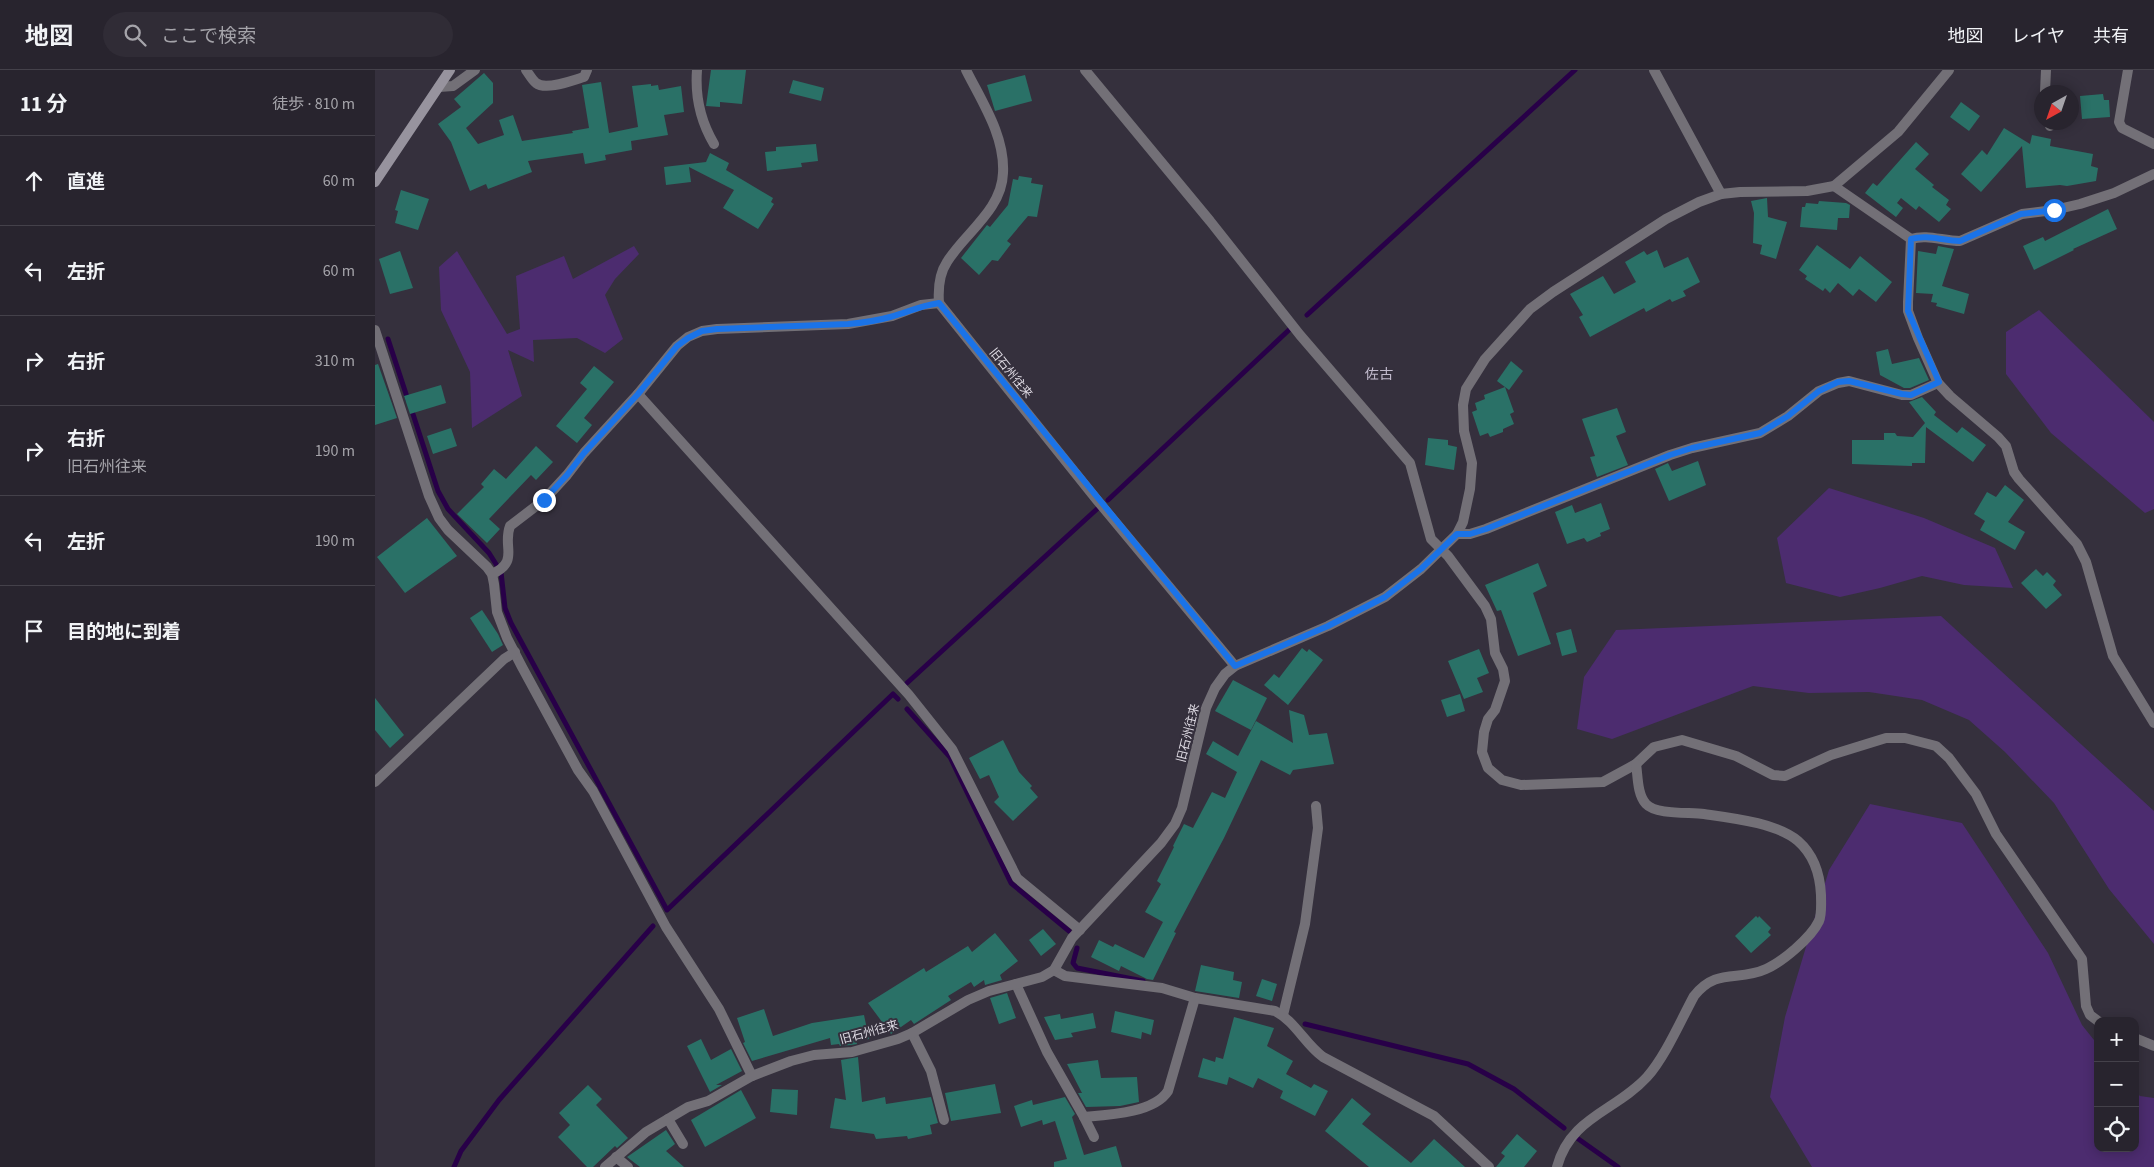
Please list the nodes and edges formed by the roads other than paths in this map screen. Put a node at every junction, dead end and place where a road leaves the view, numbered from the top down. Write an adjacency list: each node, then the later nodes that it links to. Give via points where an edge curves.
1 (450, 70): 13 (main road)
2 (475, 70): 13 (street, via 453,86)
3 (526, 70): 4 (street, via 542,86 571,82 584,77)
4 (587, 70)
5 (697, 70): 14 (street, via 699,110)
6 (966, 70): 21 (street, via 996,132 1003,175 989,210 946,263 938,290)
7 (1085, 70): 26 (street, via 1300,335 1411,463 1431,539)
8 (1654, 70): 19 (street)
9 (1949, 70): 18 (street, via 1898,132)
10 (2046, 70): 12 (street)
11 (2128, 70): 15 (street, via 2119,122 2122,128)
12 (2045, 85)
13 (439, 87): 17 (main road)
14 (714, 144)
15 (2154, 144)
16 (2154, 174): 20 (street, via 2114,193 2079,204 2021,214 1960,241 1924,236)
17 (375, 182)
18 (1834, 186): 19 (street); 20 (street)
19 (1721, 194): 25 (street, via 1666,219 1553,292 1530,310 1485,359 1466,389 1463,405 1464,431 1473,463 1463,522)
20 (1911, 239): 23 (street, via 1908,311)
21 (939, 303): 24 (street, via 848,324 702,331 677,346); 29 (street, 旧石州往来)
22 (375, 330): 27 (street, via 439,518 448,530)
23 (1939, 382): 25 (street, via 1911,395 1849,381 1838,382 1819,391 1760,433 1692,448 1486,529); 30 (street, via 2006,446 2019,479 2077,544 2086,562 2113,656)
24 (638, 394): 27 (street, via 544,500 510,526 508,561); 34 (street, via 909,695 952,749 1017,878)
25 (1457, 534): 26 (street)
26 (1440, 549): 29 (street, via 1421,569 1385,597 1328,626); 31 (street, via 1485,606 1491,619 1495,653 1503,669 1505,681 1483,732 1482,752 1488,768 1502,780 1521,785 1603,782)
27 (497, 571): 28 (street, via 497,612)
28 (515, 652): 32 (street, via 504,658); 43 (street, via 655,909 719,1010)
29 (1235, 666): 34 (street, 旧石州往来, via 1215,688 1206,708 1182,808 1175,824)
30 (2154, 723)
31 (1636, 764): 39 (street, via 1654,747 1681,740 1736,756 1773,774 1785,776 1831,755 1886,738 1905,738 1936,746 1949,758 1975,794 1996,834 2082,959 2086,1006); 53 (street, via 1641,794 1653,810 1757,823 1791,835 1806,848 1815,863 1821,884 1819,920 1799,944 1765,969 1711,980 1701,986 1649,1075 1579,1128 1561,1151)
32 (375, 782)
33 (1316, 806): 38 (street, via 1318,828 1305,924)
34 (1080, 930): 35 (street, 旧石州往来)
35 (1054, 970): 36 (street, 旧石州往来); 37 (street, via 1065,976 1162,988)
36 (1016, 984): 40 (street, 旧石州往来, via 968,1000); 44 (street, via 1047,1052)
37 (1195, 998): 38 (street); 44 (street, via 1164,1097 1127,1112)
38 (1283, 1015): 52 (street, via 1323,1057 1434,1116)
39 (2094, 1018)
40 (912, 1033): 43 (street, 旧石州往来, via 852,1052 791,1061); 46 (street, via 931,1071)
41 (2139, 1040): 42 (street)
42 (2154, 1046)
43 (752, 1076): 45 (street, 旧石州往来)
44 (1084, 1117): 47 (street)
45 (668, 1119): 48 (street); 49 (street, 旧石州往来)
46 (944, 1120)
47 (1094, 1137)
48 (683, 1144)
49 (616, 1157): 50 (street, 旧石州往来); 51 (street)
50 (605, 1167)
51 (628, 1167)
52 (1489, 1167)
53 (1557, 1167)

